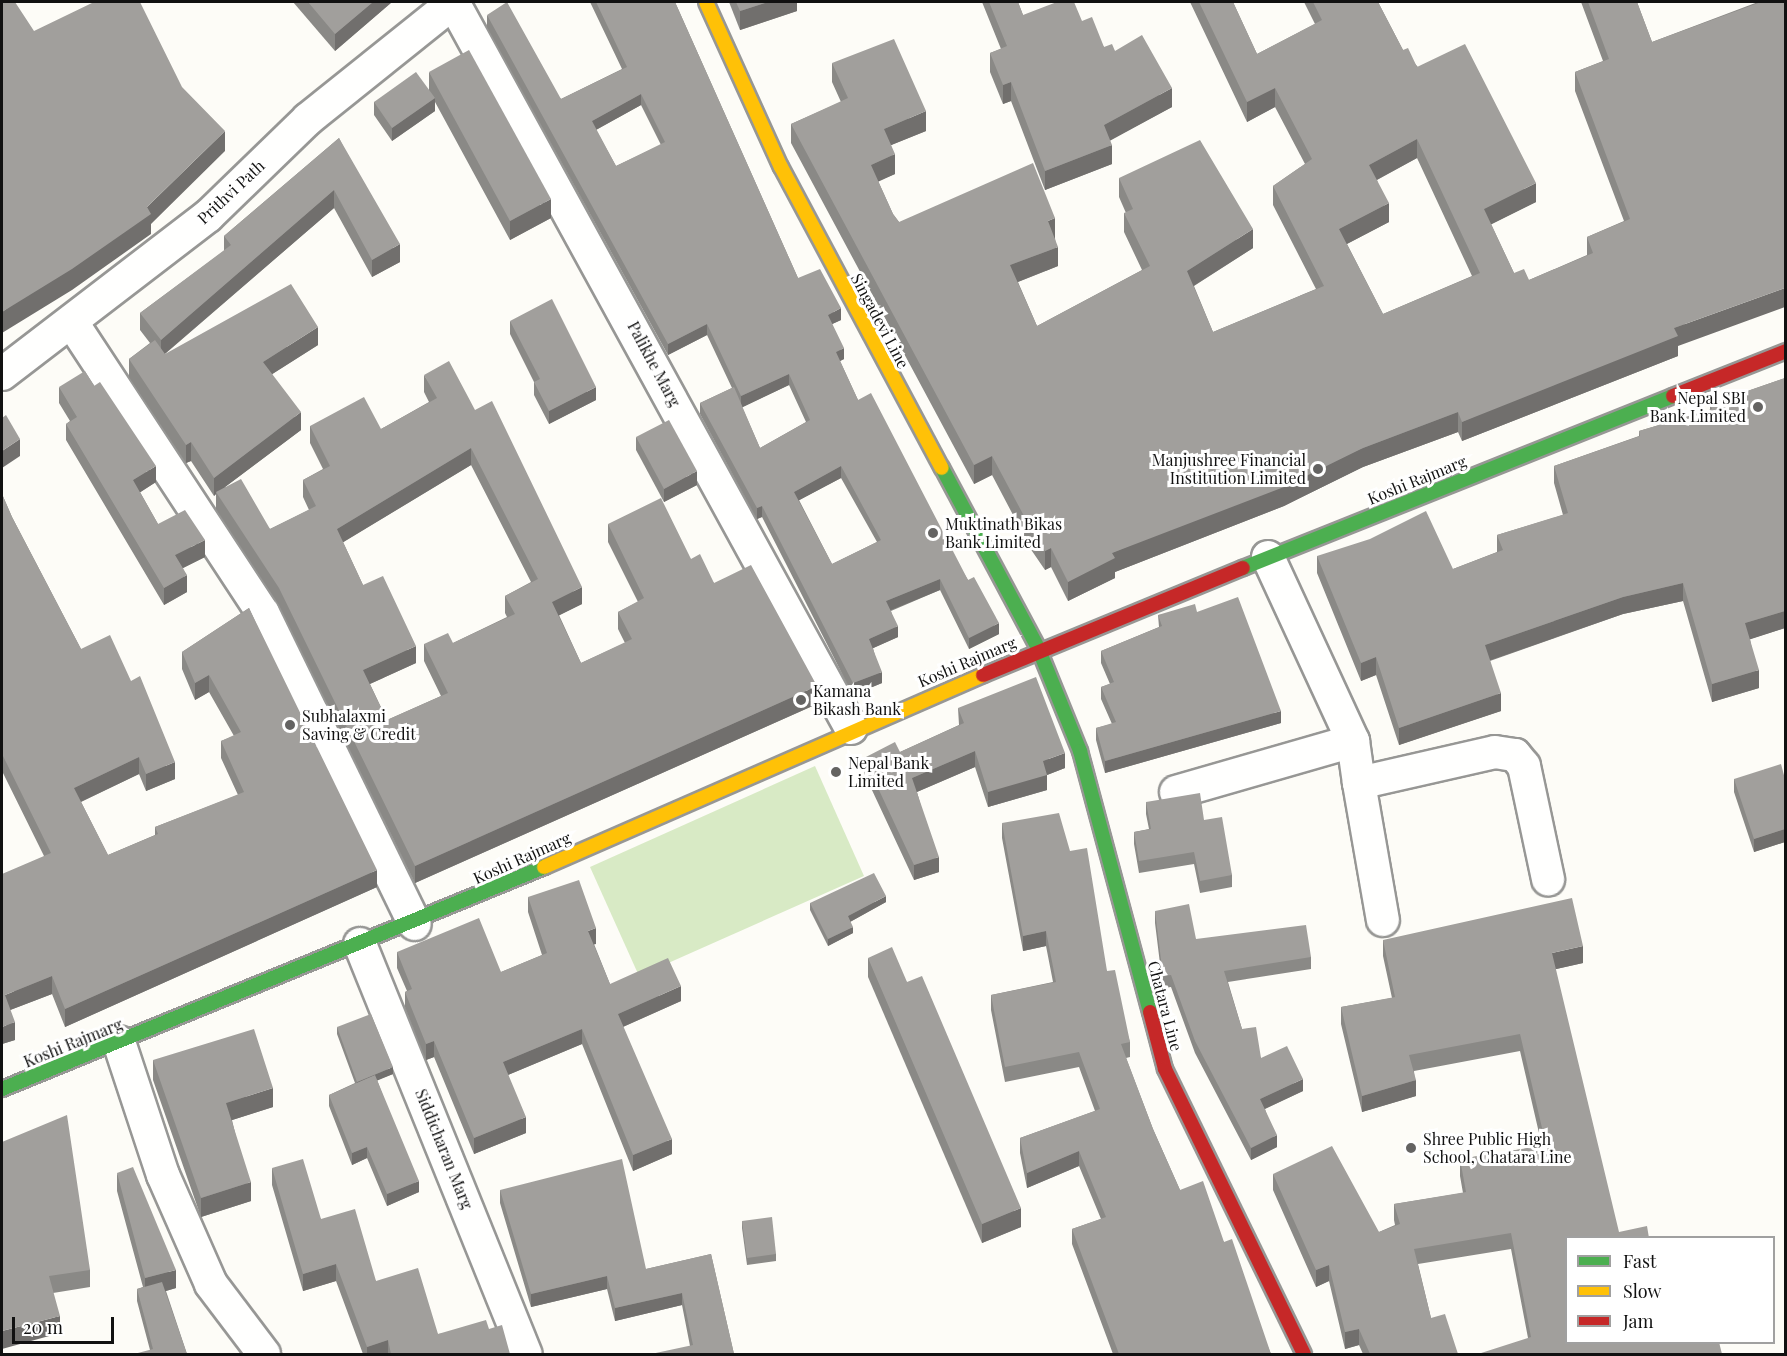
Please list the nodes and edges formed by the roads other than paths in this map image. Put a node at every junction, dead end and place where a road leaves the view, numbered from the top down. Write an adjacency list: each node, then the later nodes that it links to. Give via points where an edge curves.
1 (454, 2): 3 (street, Prithvi Path, via 308,119 208,216); 8 (street, Palikhe Marg)
2 (706, 2): 7 (main road, Singadevi Line, via 781,166)
3 (73, 324): 5 (street, Prithvi Path); 14 (street, via 263,613)
4 (1785, 351): 6 (main road, Koshi Rajmarg)
5 (2, 374)
6 (1269, 557): 7 (main road, Koshi Rajmarg); 9 (street)
7 (1039, 650): 8 (main road, Koshi Rajmarg); 20 (main road, Chatara Line, via 1080,751 1165,1069)
8 (851, 728): 14 (main road, Koshi Rajmarg)
9 (1353, 741): 10 (street); 11 (street)
10 (1359, 783): 12 (street, via 1495,752 1515,755 1524,766); 13 (street)
11 (1176, 792)
12 (1548, 879)
13 (1383, 920)
14 (415, 924): 15 (main road, Koshi Rajmarg)
15 (360, 945): 16 (main road, Koshi Rajmarg); 19 (street, Siddicharan Marg)
16 (119, 1042): 17 (main road, Koshi Rajmarg); 18 (street, via 163,1175 211,1284)
17 (2, 1089)
18 (264, 1354)
19 (526, 1354)
20 (1304, 1354)

